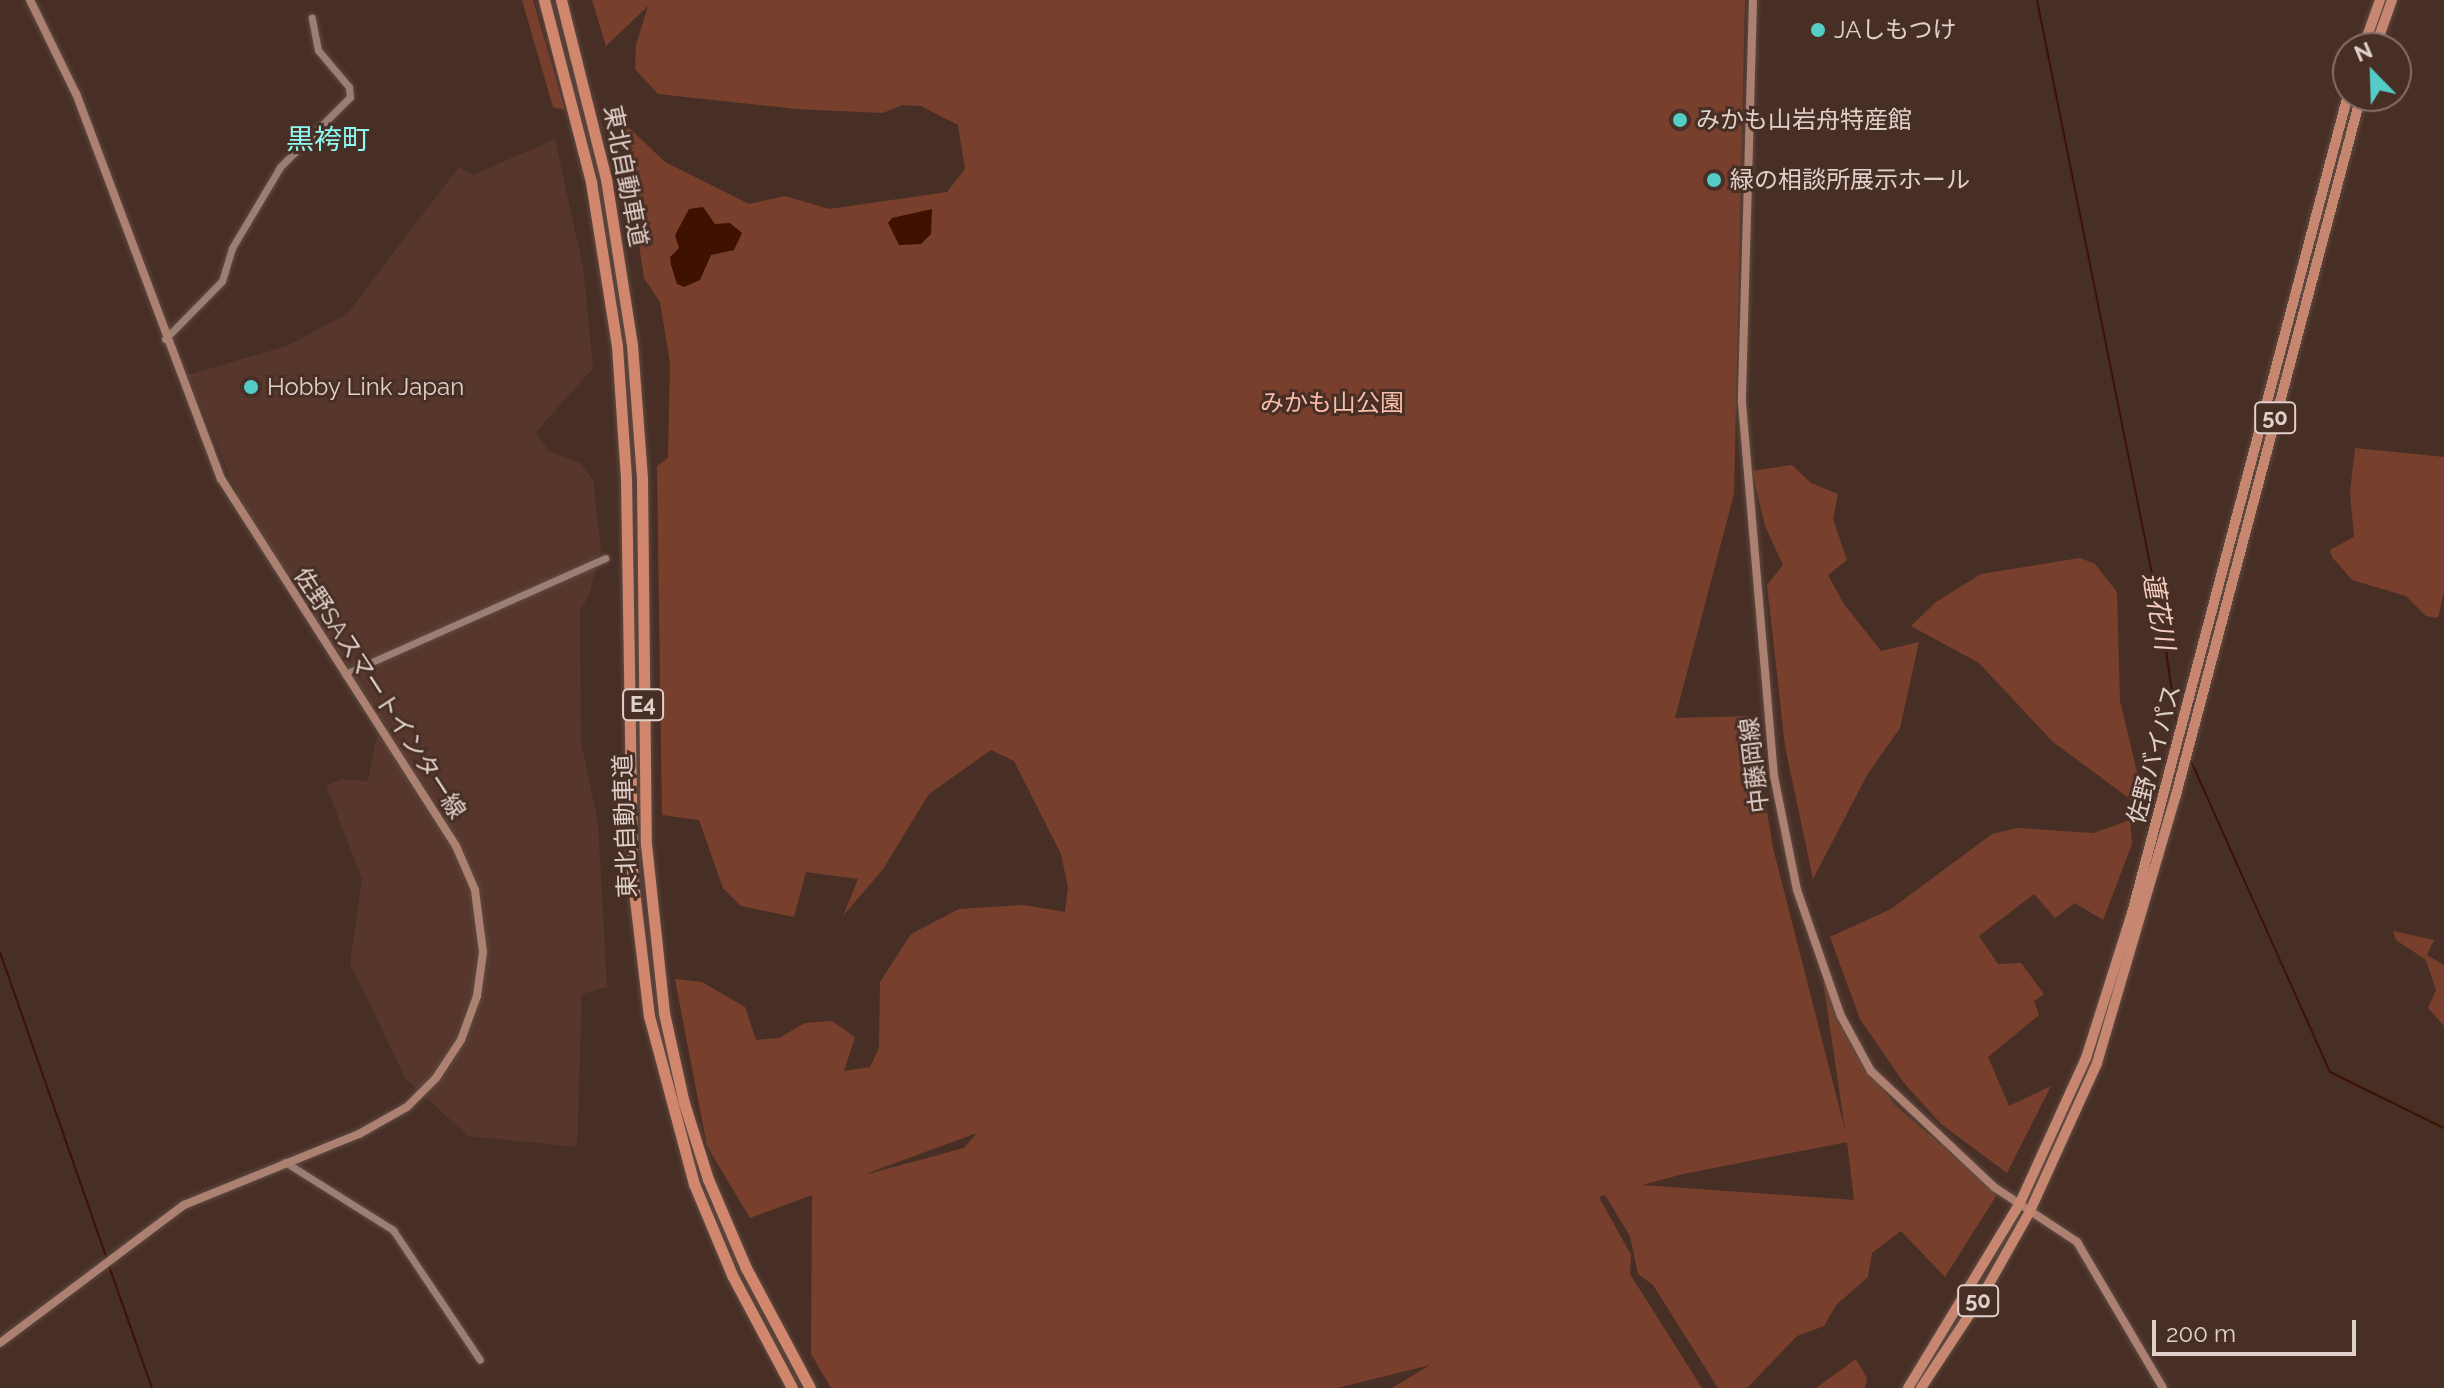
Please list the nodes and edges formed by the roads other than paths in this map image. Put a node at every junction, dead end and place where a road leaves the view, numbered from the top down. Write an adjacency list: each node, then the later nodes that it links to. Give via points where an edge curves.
1 (30, 0): 12 (main road, 佐野SAスマートインター線, via 76,94)
2 (544, 0): 20 (highway, 東北自動車道 / E4, via 588,167 617,346 627,510 632,874 649,1016 694,1184 732,1275)
3 (561, 0): 21 (highway, 東北自動車道 / E4, via 606,179 633,357 642,478 646,844 664,1013 708,1179 746,1268)
4 (1753, 0): 16 (main road, 中藤岡線, via 1742,403 1769,732 1785,840 1808,925 1853,1042 1892,1095)
5 (2380, 0): 8 (highway)
6 (2392, 0): 9 (highway)
7 (312, 18): 12 (street, via 318,50 349,87 350,97 280,167 232,248 222,281)
8 (2369, 32)
9 (2381, 32)
10 (2343, 112): 16 (highway, 佐野バイパス / 50, via 2115,970 2086,1058)
11 (2357, 112): 17 (highway, 佐野バイパス / 50, via 2124,982 2097,1063)
12 (165, 339): 14 (main road, 佐野SAスマートインター線, via 233,500)
13 (605, 558): 14 (street)
14 (345, 674): 15 (main road, 佐野SAスマートインター線, via 466,867 481,919 481,974 461,1040 421,1094 377,1126)
15 (285, 1162): 18 (main road, 佐野SAスマートインター線, via 184,1205); 19 (street, via 393,1230)
16 (2019, 1205): 17 (main road, 中藤岡線); 22 (highway, 佐野バイパス / 50)
17 (2030, 1211): 23 (highway, 佐野バイパス / 50); 24 (main road, 中藤岡線, via 2077,1242)
18 (0, 1343)
19 (480, 1360)
20 (792, 1388)
21 (810, 1388)
22 (1908, 1388)
23 (1921, 1388)
24 (2163, 1388)

